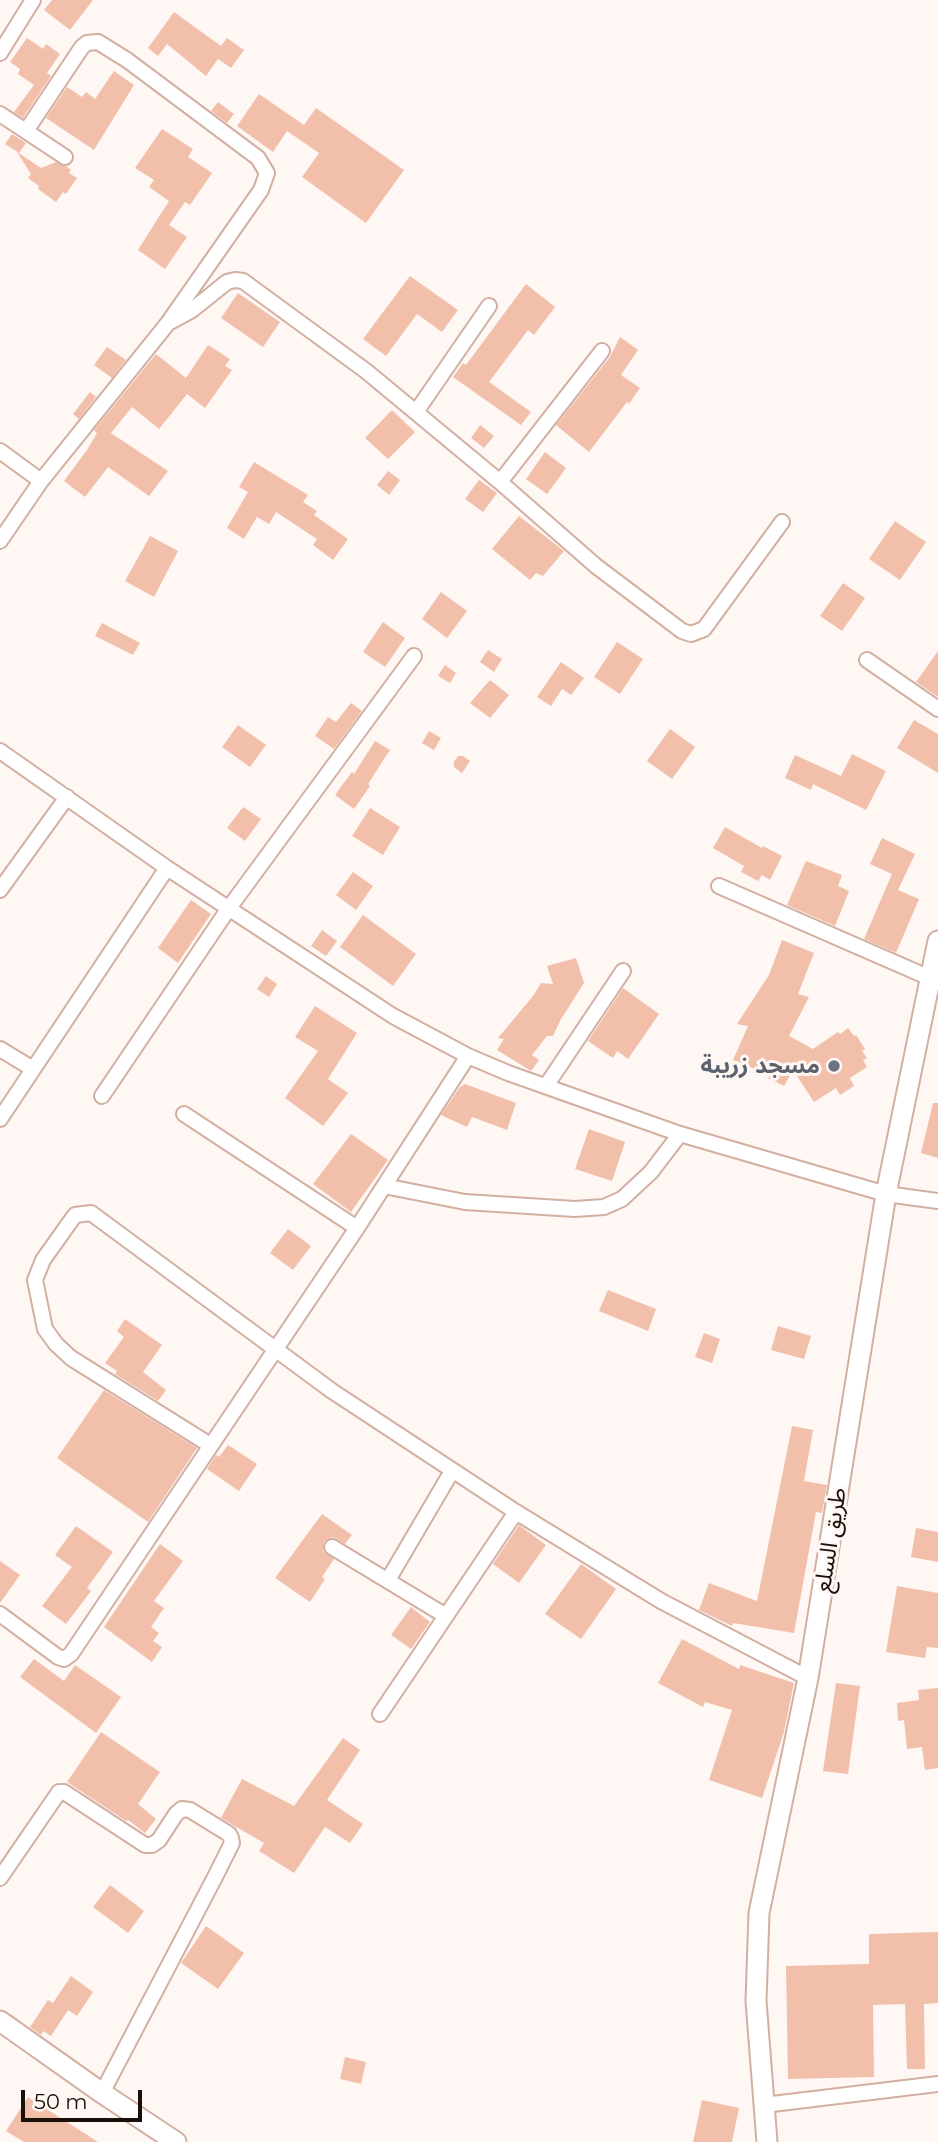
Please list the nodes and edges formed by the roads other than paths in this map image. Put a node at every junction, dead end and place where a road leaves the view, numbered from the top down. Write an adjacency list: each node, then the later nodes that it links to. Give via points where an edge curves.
1 (33, 0): 2 (street)
2 (0, 53)
3 (0, 114): 4 (street)
4 (26, 131): 5 (street); 7 (street, via 82,47 98,42 265,167 261,190)
5 (65, 158)
6 (489, 306): 9 (street)
7 (168, 323): 9 (street, via 227,282 243,281); 11 (street)
8 (602, 351): 12 (street)
9 (416, 412): 12 (street)
10 (0, 451): 11 (street)
11 (41, 481): 14 (street)
12 (500, 482): 13 (street, via 596,566 672,626 691,634 704,629)
13 (782, 522)
14 (0, 541)
15 (414, 656): 23 (street)
16 (867, 660): 17 (street)
17 (938, 709)
18 (0, 751): 19 (street)
19 (67, 797): 20 (street); 22 (street)
20 (167, 868): 23 (street); 29 (street)
21 (719, 886): 26 (street)
22 (0, 890)
23 (229, 908): 28 (street, via 393,1016); 31 (street)
24 (938, 941): 26 (street, طريق السلع)
25 (623, 971): 30 (street)
26 (930, 978): 36 (street, طريق السلع)
27 (0, 1049): 29 (street)
28 (468, 1056): 30 (street); 35 (street)
29 (33, 1069): 33 (street)
30 (546, 1086): 34 (street)
31 (102, 1096)
32 (184, 1114): 38 (street)
33 (0, 1119)
34 (680, 1134): 35 (street, via 651,1172 622,1199 604,1207 465,1202); 36 (street)
35 (384, 1186): 38 (street)
36 (886, 1194): 37 (street); 47 (street, طريق السلع)
37 (938, 1201)
38 (357, 1228): 39 (street)
39 (275, 1348): 40 (street); 40 (street, via 91,1213 75,1215 43,1260 35,1280 45,1329 55,1344); 41 (street)
40 (210, 1445): 45 (street, via 71,1654 58,1657)
41 (452, 1471): 42 (street); 44 (street)
42 (516, 1512): 46 (street); 47 (street, via 661,1601)
43 (332, 1547): 44 (street)
44 (388, 1580): 46 (street)
45 (0, 1614)
46 (446, 1616): 48 (street)
47 (808, 1678): 53 (street, طريق السلع, via 759,1913 756,2001)
48 (380, 1714)
49 (0, 1878): 52 (street, via 59,1791 145,1845 159,1840 182,1809 231,1838 221,1866)
50 (0, 2021): 52 (street)
51 (938, 2084): 53 (street)
52 (102, 2093): 54 (street)
53 (764, 2105): 55 (street, طريق السلع)
54 (176, 2142)
55 (767, 2142)

